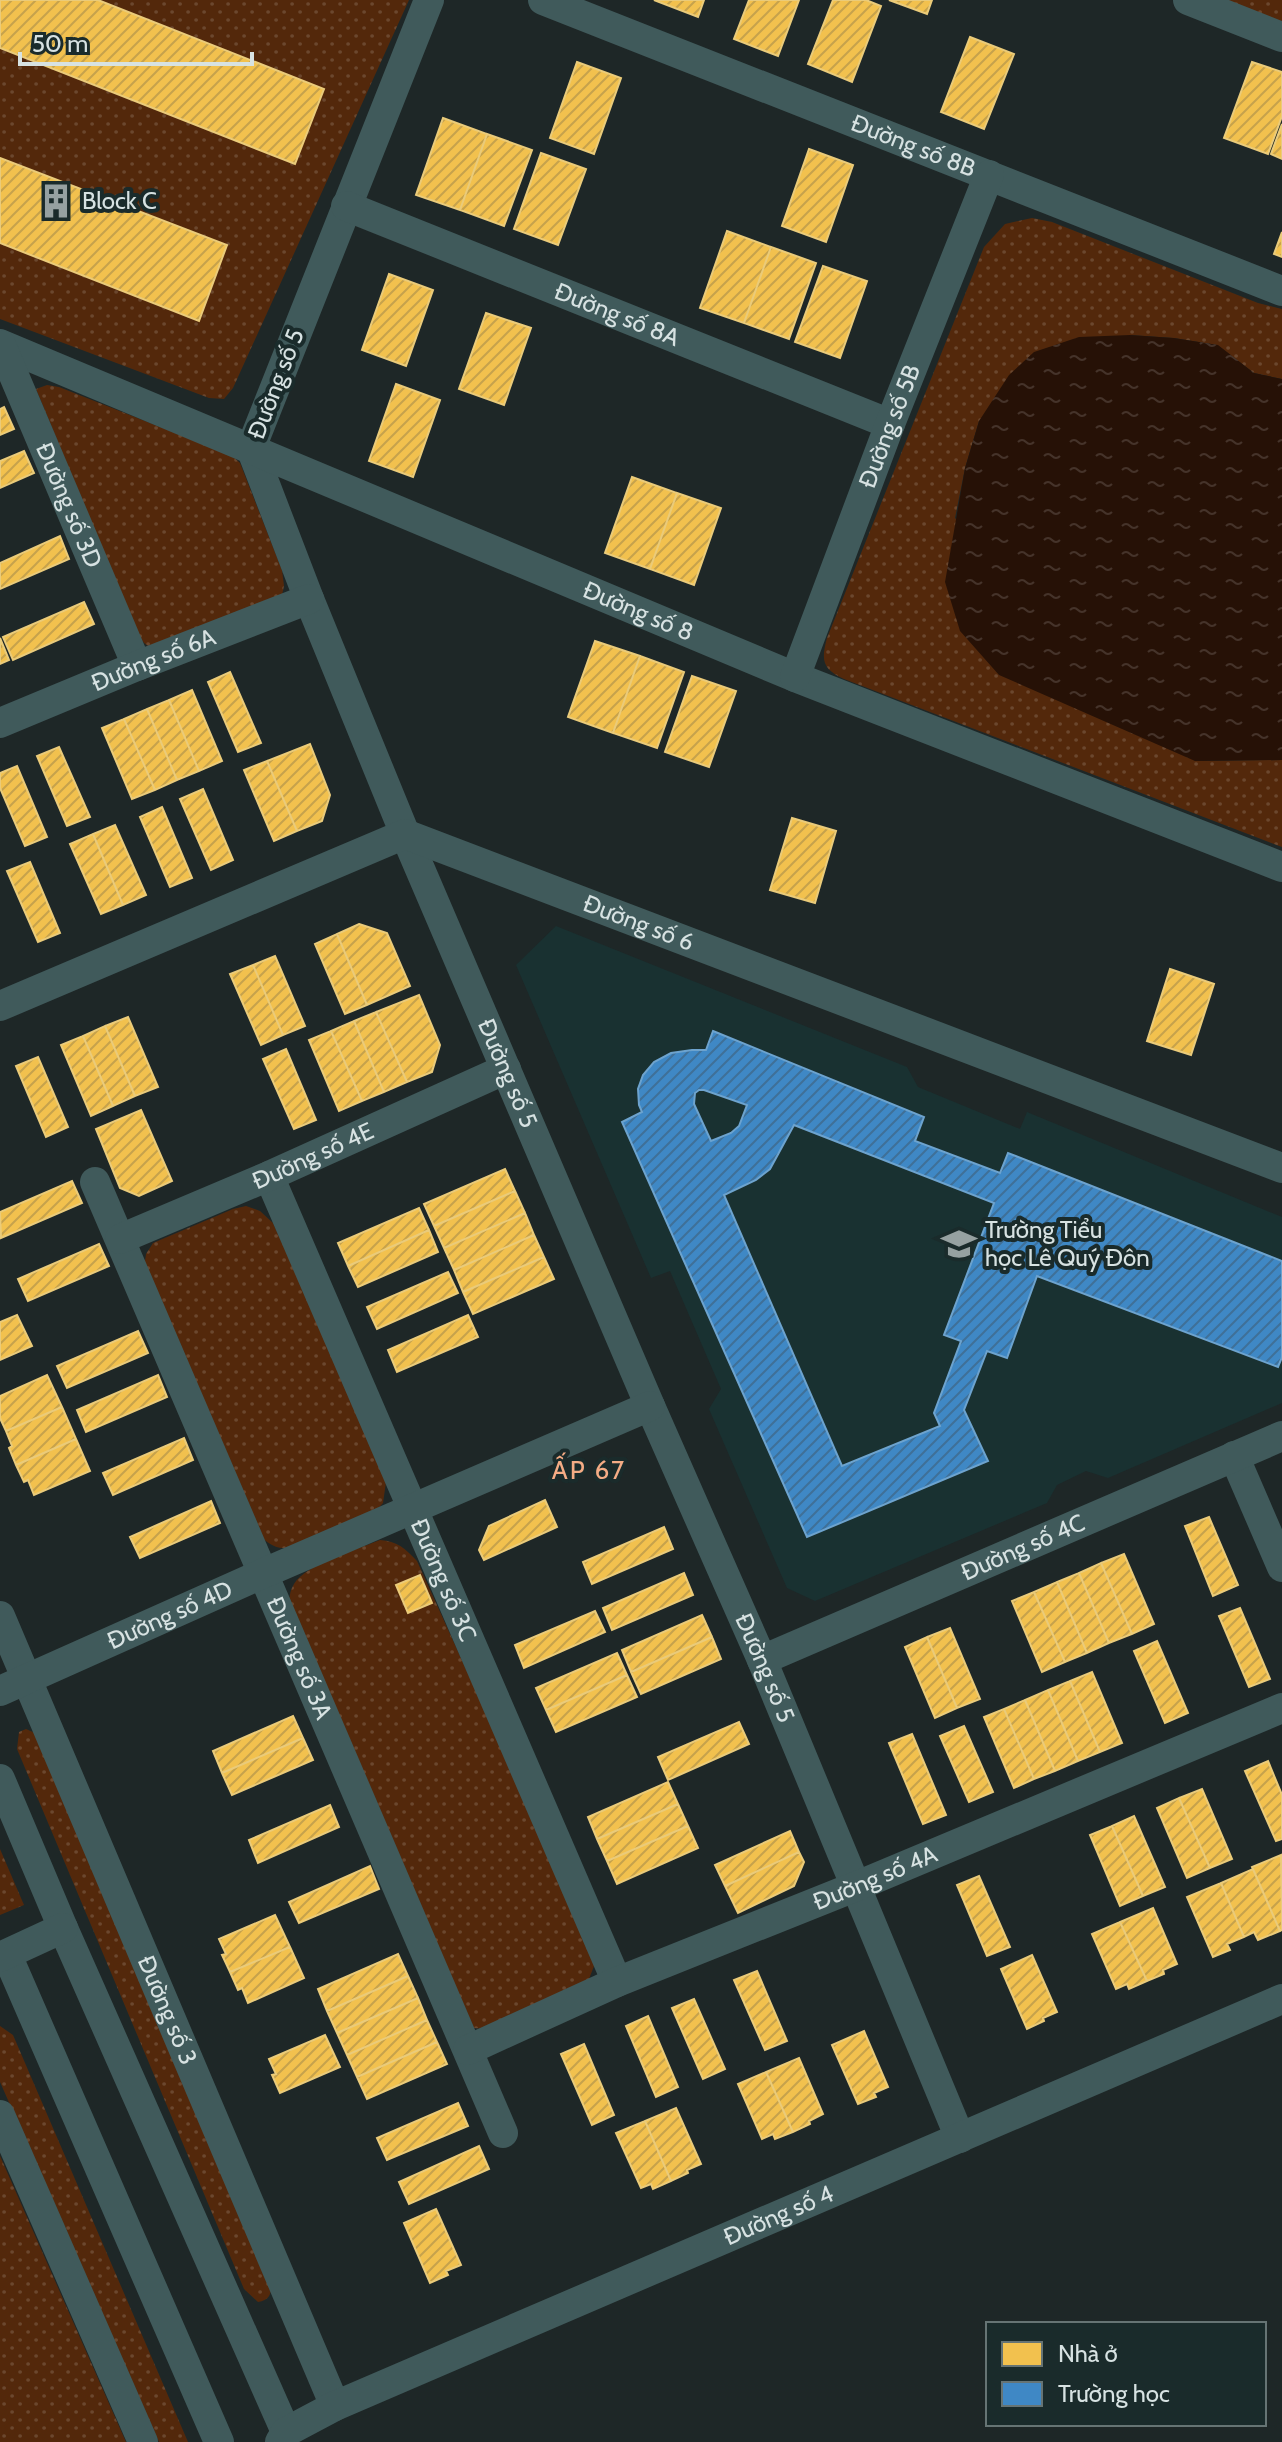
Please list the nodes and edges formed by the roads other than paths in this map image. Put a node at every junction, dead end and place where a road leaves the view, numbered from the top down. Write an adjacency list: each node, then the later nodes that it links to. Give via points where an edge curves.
1 (429, 0): 6 (street, Đường số 5)
2 (543, 0): 5 (street, Đường số 8B)
3 (1188, 0): 4 (street)
4 (1282, 37)
5 (989, 175): 7 (street, Đường số 8B); 9 (street, Đường số 5B)
6 (346, 206): 9 (street, Đường số 8A); 10 (street, Đường số 5)
7 (1282, 291)
8 (0, 344): 10 (street, Đường số 8); 12 (street, Đường số 3D)
9 (890, 424): 13 (street, Đường số 5B)
10 (251, 448): 11 (street, Đường số 5); 13 (street, Đường số 8)
11 (309, 599): 12 (street, Đường số 6A); 15 (street, Đường số 5)
12 (137, 666): 14 (street, Đường số 6A)
13 (795, 677): 16 (street, Đường số 8)
14 (0, 723)
15 (405, 834): 17 (street); 18 (street, Đường số 5); 19 (street, Đường số 6)
16 (1282, 867)
17 (0, 1006)
18 (506, 1069): 20 (street, Đường số 4E); 23 (street, Đường số 5)
19 (1282, 1168)
20 (269, 1176): 22 (street, Đường số 4E); 26 (street, Đường số 3C)
21 (95, 1182): 22 (street, Đường số 3A)
22 (120, 1239): 28 (street, Đường số 3A)
23 (650, 1406): 26 (street, Đường số 4D); 30 (street, Đường số 5)
24 (1282, 1436): 25 (street, Đường số 4C)
25 (1234, 1456): 27 (street); 30 (street, Đường số 4C)
26 (412, 1509): 28 (street, Đường số 4D); 38 (street, Đường số 3C)
27 (1282, 1567)
28 (264, 1573): 31 (street, Đường số 4D); 40 (street, Đường số 3A)
29 (0, 1616): 31 (street, Đường số 3)
30 (762, 1660): 35 (street, Đường số 5)
31 (28, 1679): 32 (street, Đường số 4D); 44 (street, Đường số 3)
32 (0, 1691)
33 (1282, 1708): 35 (street, Đường số 4A)
34 (0, 1779): 36 (street)
35 (857, 1886): 38 (street, Đường số 4A); 43 (street, Đường số 5)
36 (63, 1928): 37 (street); 45 (street)
37 (4, 1956): 47 (street)
38 (617, 1982): 40 (street, Đường số 4A)
39 (1282, 1999): 43 (street, Đường số 4)
40 (468, 2050): 42 (street, Đường số 3A)
41 (0, 2115): 46 (street)
42 (503, 2133)
43 (960, 2138): 44 (street, Đường số 4)
44 (335, 2406): 45 (street, Đường số 4)
45 (283, 2437)
46 (143, 2442)
47 (219, 2442)

